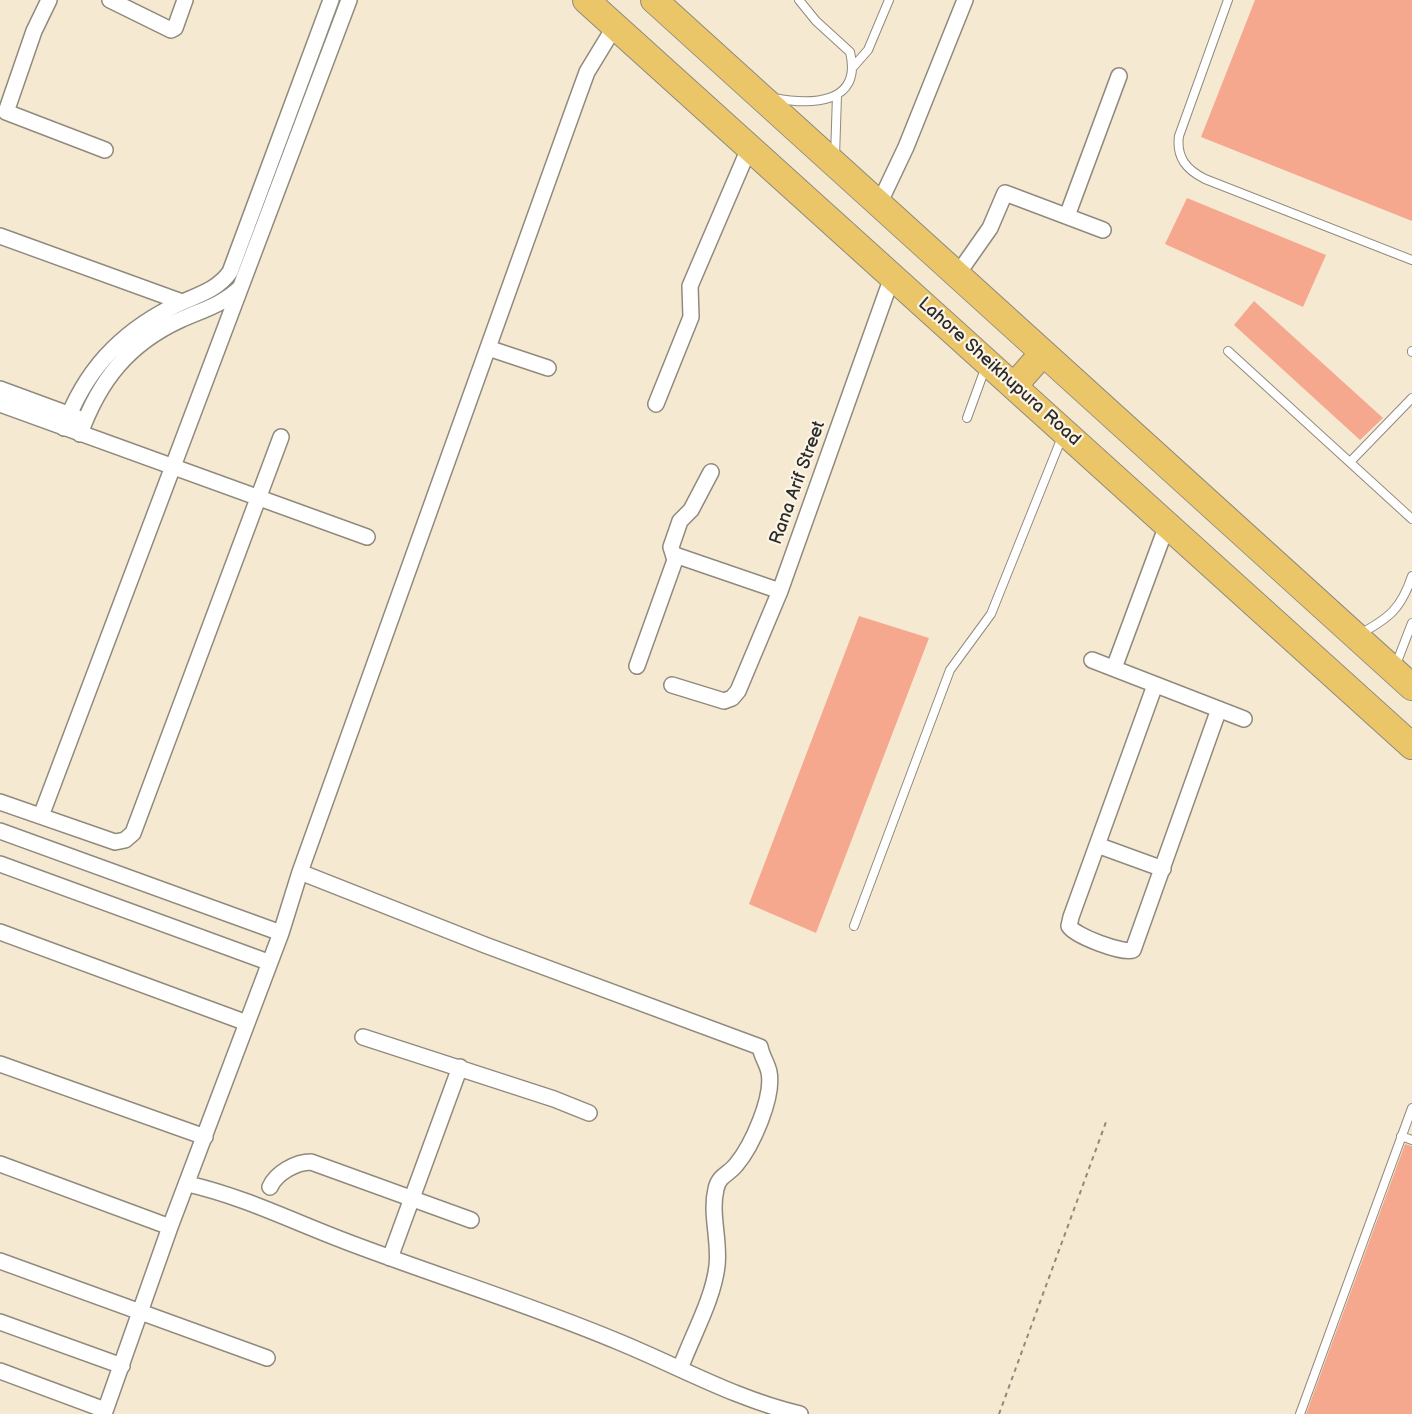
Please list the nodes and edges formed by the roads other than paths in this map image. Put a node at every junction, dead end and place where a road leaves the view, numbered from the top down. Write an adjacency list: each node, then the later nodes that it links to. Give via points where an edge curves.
1 (49, 0): 18 (street, via 6,112)
2 (110, 0): 3 (street, via 171,30)
3 (185, 0)
4 (331, 0): 28 (street, via 230,272 215,287)
5 (349, 0): 27 (street)
6 (586, 0): 12 (highway, Lahore Sheikhupura Road)
7 (799, 0): 13 (lane, via 850,52)
8 (889, 0): 13 (lane, via 868,50)
9 (966, 0): 20 (street)
10 (1228, 0): 24 (lane, via 1179,136 1178,150 1184,164 1206,179)
11 (667, 7): 15 (highway)
12 (615, 26): 17 (highway, Lahore Sheikhupura Road); 29 (street, via 587,72)
13 (853, 67): 16 (lane)
14 (1119, 76): 21 (street)
15 (755, 92): 16 (lane, via 808,102); 19 (highway)
16 (837, 95): 19 (lane)
17 (750, 146): 26 (highway, Lahore Sheikhupura Road); 38 (street, via 690,286 691,317)
18 (105, 150)
19 (837, 166): 20 (highway)
20 (879, 204): 25 (highway)
21 (1067, 216): 22 (street); 25 (street, via 1005,194 990,228)
22 (1103, 230)
23 (0, 236): 28 (street)
24 (1412, 260)
25 (957, 275): 31 (highway)
26 (892, 277): 32 (highway, Lahore Sheikhupura Road); 53 (street, Rana Arif Street)
27 (241, 287): 41 (street, via 223,302 168,326 133,351 101,387); 45 (street)
28 (182, 302): 40 (street, via 155,316 102,359 82,385)
29 (488, 348): 33 (street); 71 (street)
30 (1228, 351): 44 (lane)
31 (1042, 354): 34 (highway); 55 (highway)
32 (988, 362): 34 (highway, Lahore Sheikhupura Road); 39 (lane)
33 (548, 368)
34 (1014, 386): 42 (highway, Lahore Sheikhupura Road)
35 (0, 389): 40 (street)
36 (1412, 398): 44 (lane)
37 (0, 404): 40 (street)
38 (656, 404)
39 (968, 418)
40 (66, 421): 41 (street)
41 (83, 427): 45 (street)
42 (1065, 430): 49 (highway, Lahore Sheikhupura Road); 72 (lane, via 991,614 950,670)
43 (281, 437): 47 (street)
44 (1350, 462): 48 (lane)
45 (173, 467): 47 (street); 66 (street)
46 (711, 472): 51 (street, via 691,510 680,521 670,547)
47 (260, 498): 50 (street); 66 (street, via 133,833 116,842)
48 (1412, 519)
49 (1167, 525): 58 (street); 64 (highway, Lahore Sheikhupura Road)
50 (366, 537)
51 (675, 555): 53 (street); 57 (street)
52 (1412, 576): 55 (lane, via 1394,611)
53 (780, 591): 61 (street, Rana Arif Street, via 732,698 724,701)
54 (1412, 623): 59 (lane)
55 (1356, 637): 59 (highway)
56 (1092, 660): 58 (street)
57 (637, 666)
58 (1114, 668): 60 (street)
59 (1403, 679)
60 (1155, 684): 62 (street); 68 (street)
61 (672, 685)
62 (1219, 710): 63 (street); 70 (street)
63 (1244, 719)
64 (1412, 746)
65 (0, 802): 66 (street)
66 (41, 816)
67 (0, 831): 74 (street)
68 (1097, 845): 70 (street); 70 (street, via 1069,926 1075,933 1122,951 1134,948)
69 (0, 864): 75 (street)
70 (1163, 869)
71 (300, 872): 74 (street); 97 (street, via 760,1047 769,1072 767,1100 741,1158 718,1182 716,1275)
72 (854, 926)
73 (0, 932): 76 (street)
74 (281, 933): 75 (street)
75 (268, 962): 76 (street)
76 (247, 1023): 83 (street)
77 (363, 1037): 79 (street)
78 (0, 1064): 83 (street)
79 (460, 1067): 81 (street); 88 (street)
80 (1412, 1108): 82 (lane)
81 (589, 1113)
82 (1401, 1136): 84 (lane); 101 (lane)
83 (205, 1137): 86 (street)
84 (1412, 1140)
85 (0, 1164): 90 (street)
86 (188, 1184): 90 (street); 91 (street, via 239,1198)
87 (270, 1187): 88 (street, via 284,1172 308,1161)
88 (412, 1198): 89 (street); 91 (street)
89 (471, 1220)
90 (170, 1227): 93 (street)
91 (390, 1258): 97 (street, via 594,1331)
92 (0, 1261): 93 (street)
93 (141, 1313): 95 (street); 96 (street)
94 (0, 1322): 96 (street)
95 (267, 1358)
96 (122, 1366): 99 (street)
97 (680, 1369): 100 (street, via 758,1403)
98 (0, 1371): 99 (street)
99 (105, 1412)
100 (800, 1414)
101 (1300, 1414)

